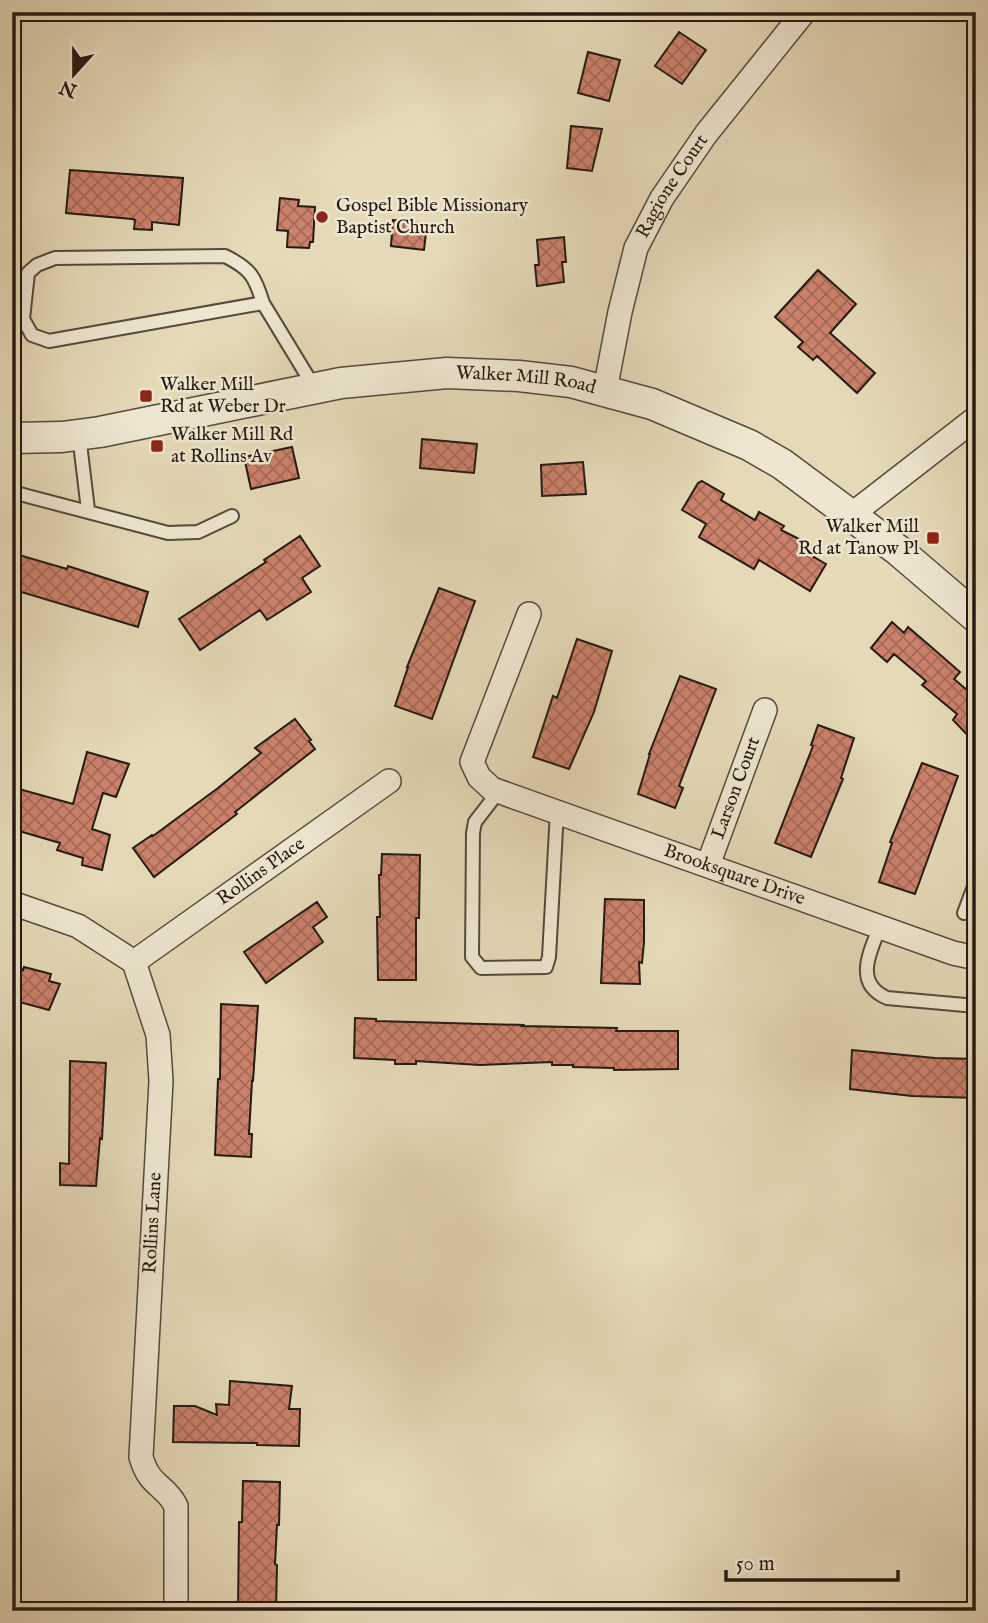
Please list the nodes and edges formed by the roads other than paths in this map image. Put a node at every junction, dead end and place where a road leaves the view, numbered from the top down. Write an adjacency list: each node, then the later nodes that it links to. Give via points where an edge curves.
1 (804, 12): 4 (street, Ragione Court, via 706,134 656,208 636,248)
2 (263, 303): 2 (lane, via 49,341 32,335 23,319 28,273 55,258 226,256 255,278); 3 (lane)
3 (314, 387): 4 (street, Walker Mill Road, via 447,373 519,376); 6 (street, Walker Mill Road)
4 (605, 390): 10 (street, Walker Mill Road, via 652,404 749,445)
5 (976, 418): 10 (street)
6 (79, 435): 7 (street, Walker Mill Road); 9 (lane)
7 (12, 438)
8 (12, 492): 9 (lane)
9 (88, 510): 11 (lane, via 148,529 185,534)
10 (852, 514): 13 (street, Walker Mill Road)
11 (232, 516)
12 (529, 614): 16 (street, via 472,762 479,777)
13 (976, 617)
14 (765, 710): 18 (street, Larson Court)
15 (389, 781): 24 (street, Rollins Place)
16 (495, 790): 17 (street, Brooksquare Drive); 17 (lane, via 473,833 472,957 481,968 546,967)
17 (557, 811): 18 (street, Brooksquare Drive)
18 (708, 865): 22 (street, Brooksquare Drive)
19 (976, 881): 21 (lane)
20 (12, 903): 24 (street, via 78,926)
21 (964, 914)
22 (880, 927): 23 (street, Brooksquare Drive, via 953,953); 25 (lane, via 867,973 876,993 887,998)
23 (976, 955)
24 (134, 962): 26 (street, Rollins Lane, via 161,1053 141,1457 146,1473 176,1506)
25 (976, 1006)
26 (176, 1611)

